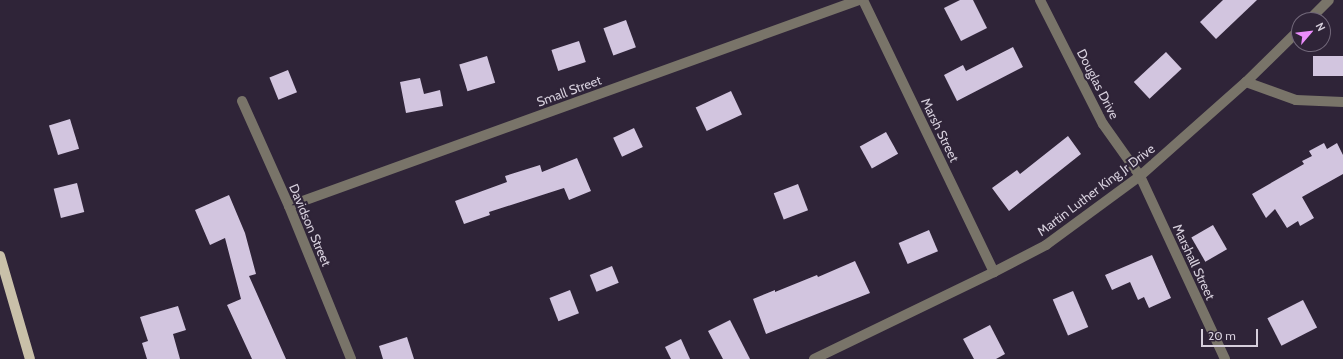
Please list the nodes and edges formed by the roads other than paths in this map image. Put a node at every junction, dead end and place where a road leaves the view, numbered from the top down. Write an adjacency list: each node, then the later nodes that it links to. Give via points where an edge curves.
1 (859, 0): 11 (street, Small Street)
2 (863, 0): 13 (street, Marsh Street)
3 (1040, 0): 10 (street, Douglas Drive, via 1103,124)
4 (1329, 0): 5 (street)
5 (1317, 12)
6 (1291, 38): 7 (street, Martin Luther King Jr Drive)
7 (1246, 82): 9 (street, via 1296,100); 10 (street, Martin Luther King Jr Drive)
8 (242, 101): 11 (street, Davidson Street)
9 (1343, 102)
10 (1140, 176): 13 (street, Martin Luther King Jr Drive, via 1046,244); 17 (street, Marshall Street)
11 (288, 206): 15 (street, Davidson Street)
12 (0, 256): 14 (main road)
13 (994, 272): 16 (street, Martin Luther King Jr Drive)
14 (30, 359)
15 (351, 359)
16 (814, 359)
17 (1225, 359)

